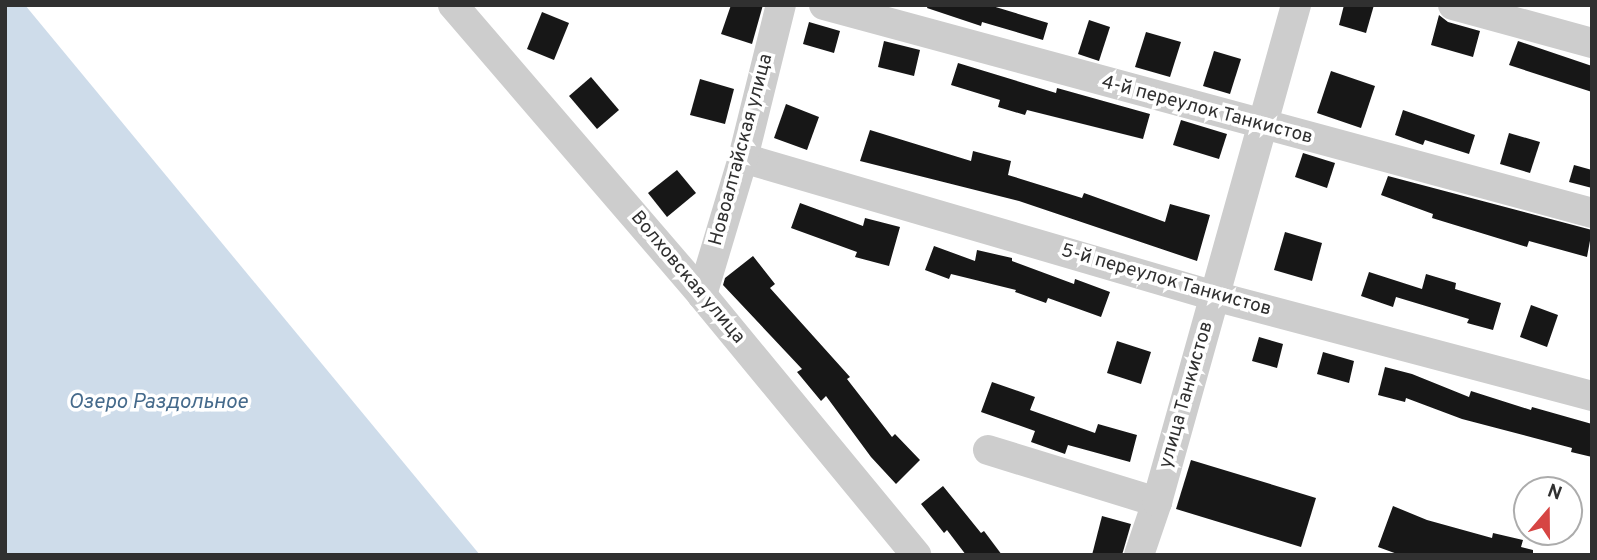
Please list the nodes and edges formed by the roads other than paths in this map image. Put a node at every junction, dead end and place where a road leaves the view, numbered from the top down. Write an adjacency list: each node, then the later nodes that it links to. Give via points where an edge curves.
1 (453, 5): 10 (street, Волховская улица)
2 (781, 5): 8 (street, Новоалтайская улица)
3 (824, 5): 7 (street, 4-й переулок Танкистов)
4 (1296, 5): 7 (street, улица Танкистов)
5 (1453, 5): 6 (street)
6 (1592, 43)
7 (1262, 126): 9 (street, 4-й переулок Танкистов); 11 (street, улица Танкистов)
8 (743, 158): 10 (street, Новоалтайская улица); 11 (street, 5-й переулок Танкистов)
9 (1592, 213)
10 (702, 295): 15 (street, Волховская улица)
11 (1214, 296): 12 (street, 5-й переулок Танкистов); 14 (street, улица Танкистов)
12 (1592, 396)
13 (988, 450): 14 (street)
14 (1157, 502): 16 (street, улица Танкистов)
15 (916, 555)
16 (1139, 555)

